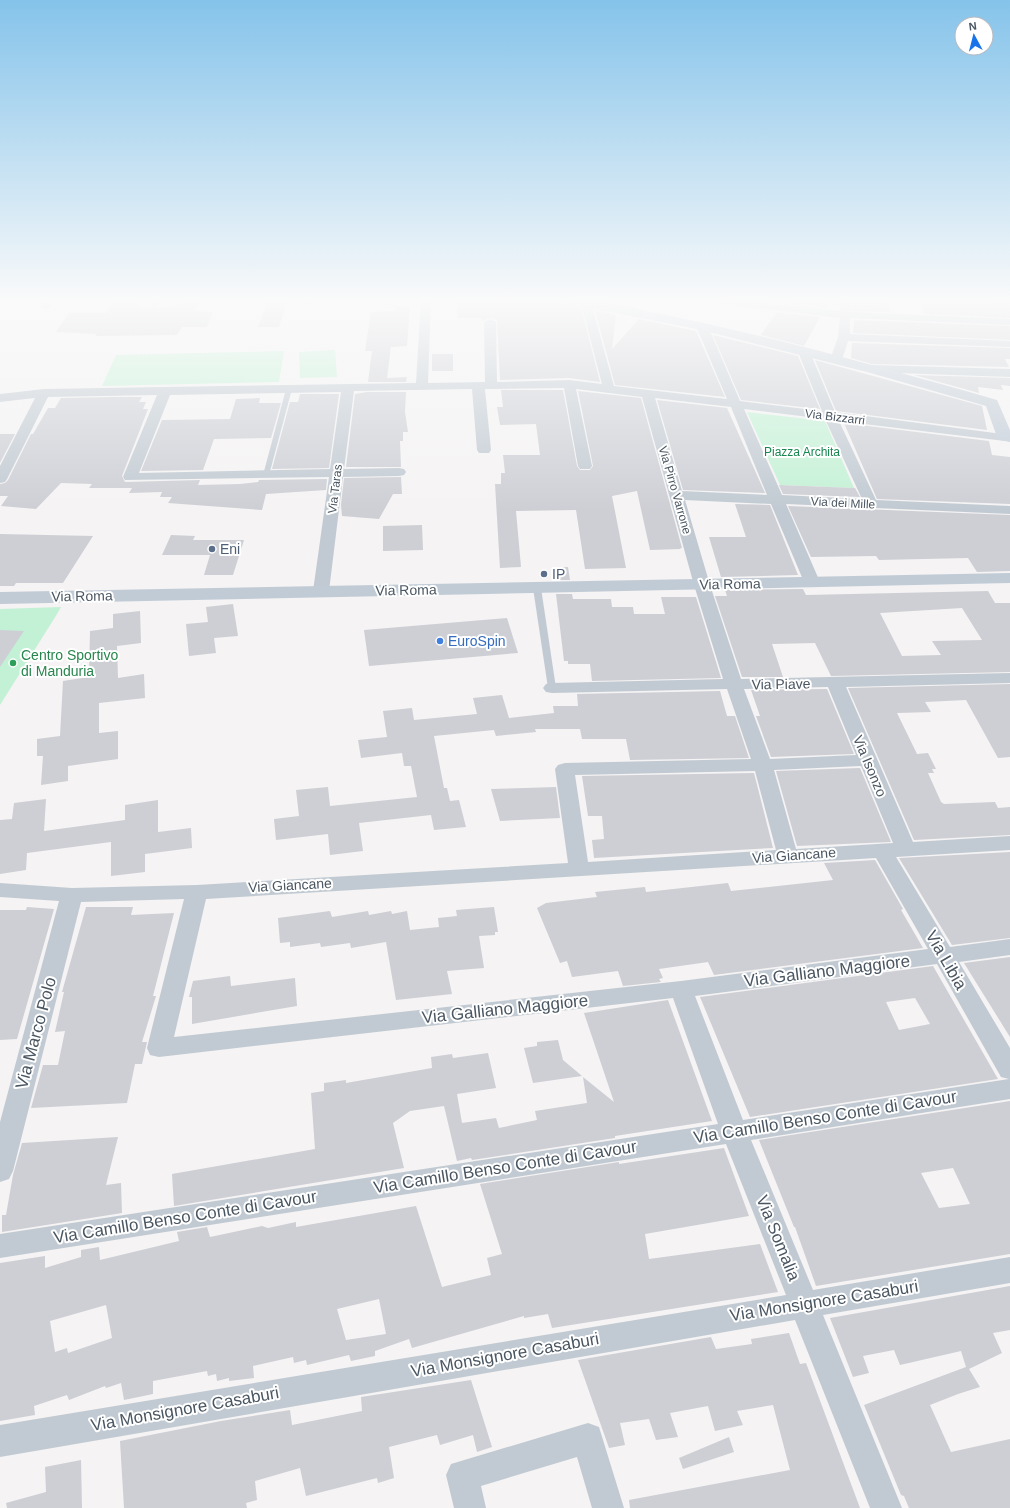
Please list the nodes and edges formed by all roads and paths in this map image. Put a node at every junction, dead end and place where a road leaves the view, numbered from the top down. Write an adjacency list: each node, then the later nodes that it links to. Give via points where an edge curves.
1 (423, 369): 12 (street)
2 (491, 369): 11 (street)
3 (605, 369): 15 (street)
4 (721, 369): 20 (street)
5 (811, 369): 22 (street)
6 (873, 369): 23 (street, via 992,403)
7 (885, 369): 8 (street)
8 (1010, 373)
9 (569, 384): 11 (street, Via Bizzarri); 15 (street, Via Bizzarri); 25 (street)
10 (478, 385): 11 (street, Via Bizzarri); 12 (street, Via Bizzarri); 24 (street)
11 (491, 385)
12 (422, 386): 13 (street, Via Bizzarri)
13 (348, 388): 14 (street, Via Bizzarri); 27 (street, Via Taras)
14 (289, 389): 16 (street, Via Bizzarri); 28 (lane)
15 (610, 389): 18 (street, Via Bizzarri)
16 (165, 391): 17 (street, Via Bizzarri); 28 (street, via 130,477)
17 (44, 394): 19 (street); 21 (street); 29 (street)
18 (648, 395): 20 (street, Via Bizzarri); 30 (street, Via Pirro Varrone)
19 (0, 398)
20 (737, 405): 22 (street, Via Bizzarri); 31 (street)
21 (0, 410)
22 (830, 416): 23 (street, Via Bizzarri); 32 (street)
23 (1007, 437)
24 (484, 450)
25 (585, 466)
26 (399, 472): 27 (street)
27 (337, 474): 28 (street); 38 (street, Via Taras)
28 (266, 475)
29 (0, 479)
30 (677, 495): 31 (street, Via dei Mille); 36 (street, Via Pirro Varrone)
31 (777, 500): 32 (street, Via dei Mille); 35 (street)
32 (871, 504): 33 (street, Via dei Mille)
33 (1010, 510)
34 (1010, 578): 35 (street, Via Roma)
35 (812, 582): 36 (street, Via Roma)
36 (702, 585): 37 (street, Via Roma); 42 (street, Via Pirro Varrone)
37 (537, 588): 38 (street, Via Roma); 43 (lane)
38 (321, 591): 39 (street, Via Roma)
39 (0, 598)
40 (1010, 678): 41 (street, Via Piave)
41 (835, 683): 42 (street, Via Piave); 44 (street, Via Isonzo)
42 (734, 684): 43 (street, Via Piave); 45 (street, Via Pirro Varrone)
43 (552, 688)
44 (867, 760): 45 (street); 47 (street, Via Isonzo)
45 (763, 765): 49 (street, Via Pirro Varrone); 50 (street, via 565,768)
46 (1010, 843): 47 (street, Via Giancane)
47 (905, 848): 48 (street, Via Giancane)
48 (882, 850): 49 (street, Via Giancane); 55 (street, Via Libia)
49 (788, 856): 50 (street, Via Giancane)
50 (579, 869): 52 (street, Via Giancane)
51 (0, 890): 53 (street, Via Giancane)
52 (197, 892): 53 (street, Via Giancane); 56 (street, Via Galliano Maggiore, via 160,1048)
53 (72, 895): 60 (street, Via Marco Polo)
54 (1010, 947): 55 (street, Via Galliano Maggiore)
55 (944, 956): 56 (street, Via Galliano Maggiore); 57 (street, Via Libia)
56 (681, 990): 59 (street, Via Somalia)
57 (1010, 1070)
58 (1010, 1089): 59 (street, Via Camillo Benso Conte di Cavour)
59 (734, 1131): 61 (street, Via Camillo Benso Conte di Cavour); 63 (street, Via Somalia)
60 (0, 1170)
61 (0, 1246)
62 (1010, 1270): 63 (street, Via Monsignore Casaburi)
63 (804, 1304): 64 (street, Via Monsignore Casaburi); 67 (street, Via Somalia)
64 (0, 1441)
65 (470, 1508): 66 (street, via 462,1475 588,1438)
66 (608, 1508)
67 (886, 1508)

